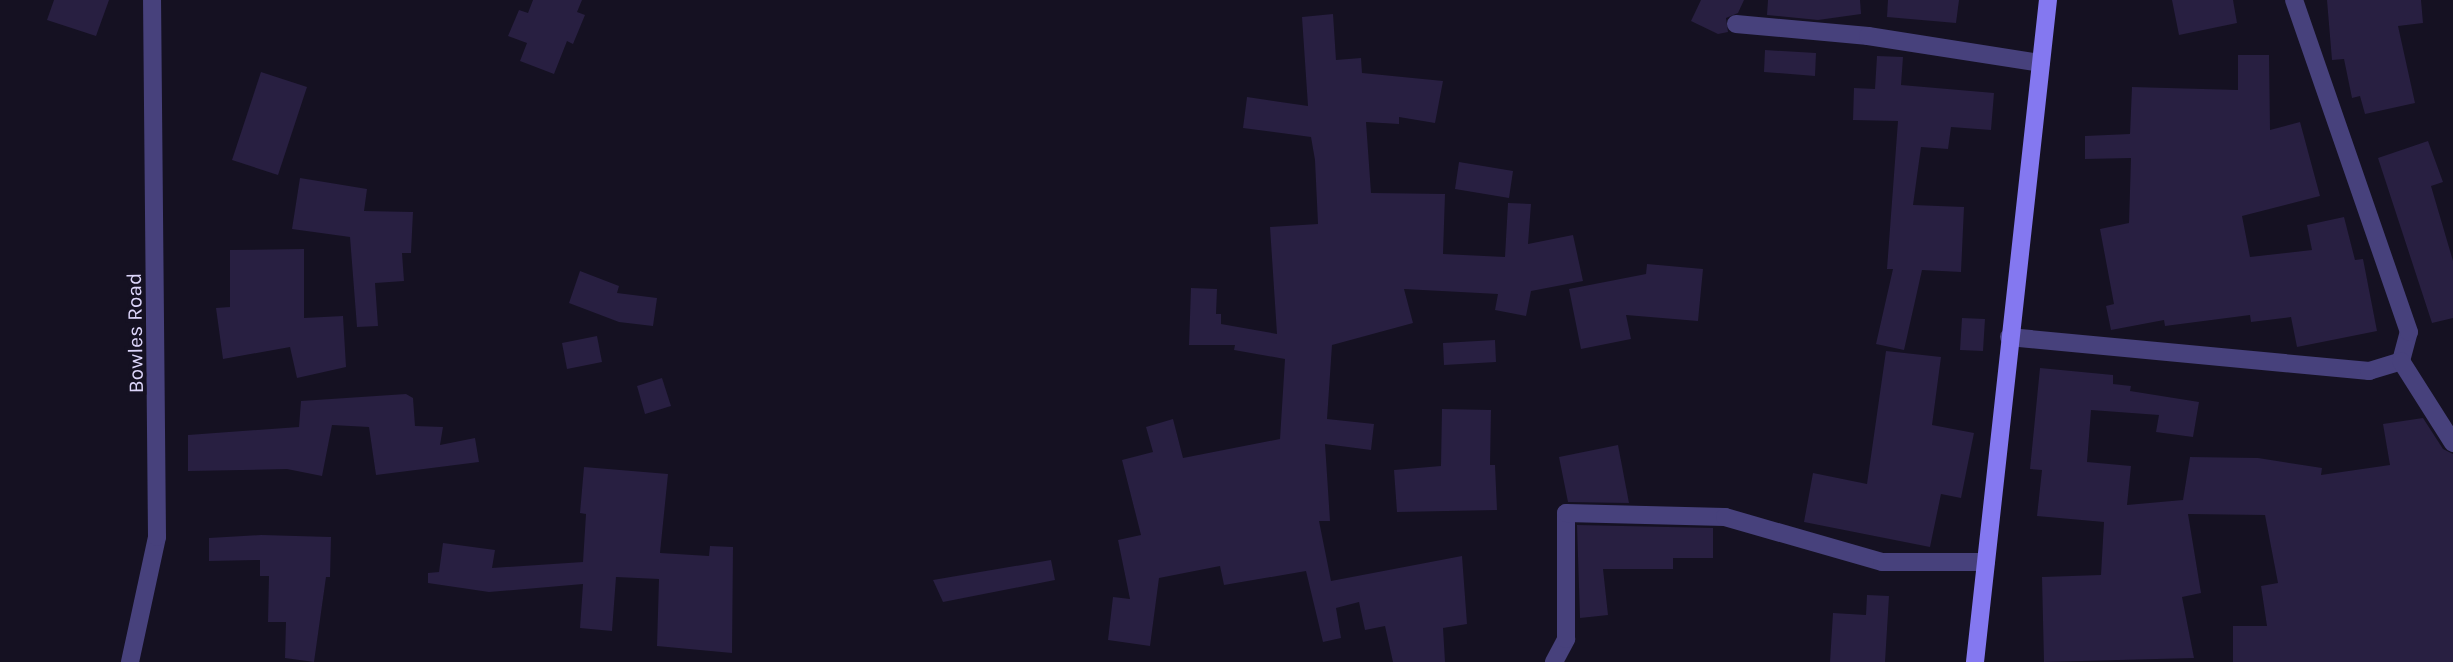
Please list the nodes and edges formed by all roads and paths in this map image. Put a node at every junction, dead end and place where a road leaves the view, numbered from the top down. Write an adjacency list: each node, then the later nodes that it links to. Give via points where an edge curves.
1 (152, 0): 10 (street, Bowles Road, via 157,537)
2 (2048, 0): 5 (street)
3 (2294, 0): 7 (street, via 2409,332)
4 (1736, 24): 5 (street, via 1868,36)
5 (2040, 63): 6 (street)
6 (2009, 337): 7 (street, via 2369,370); 9 (street)
7 (2401, 361): 8 (street)
8 (2453, 443)
9 (1986, 562): 11 (street, via 1882,562 1725,517 1566,513 1566,639); 12 (street)
10 (130, 662)
11 (1554, 662)
12 (1975, 662)

